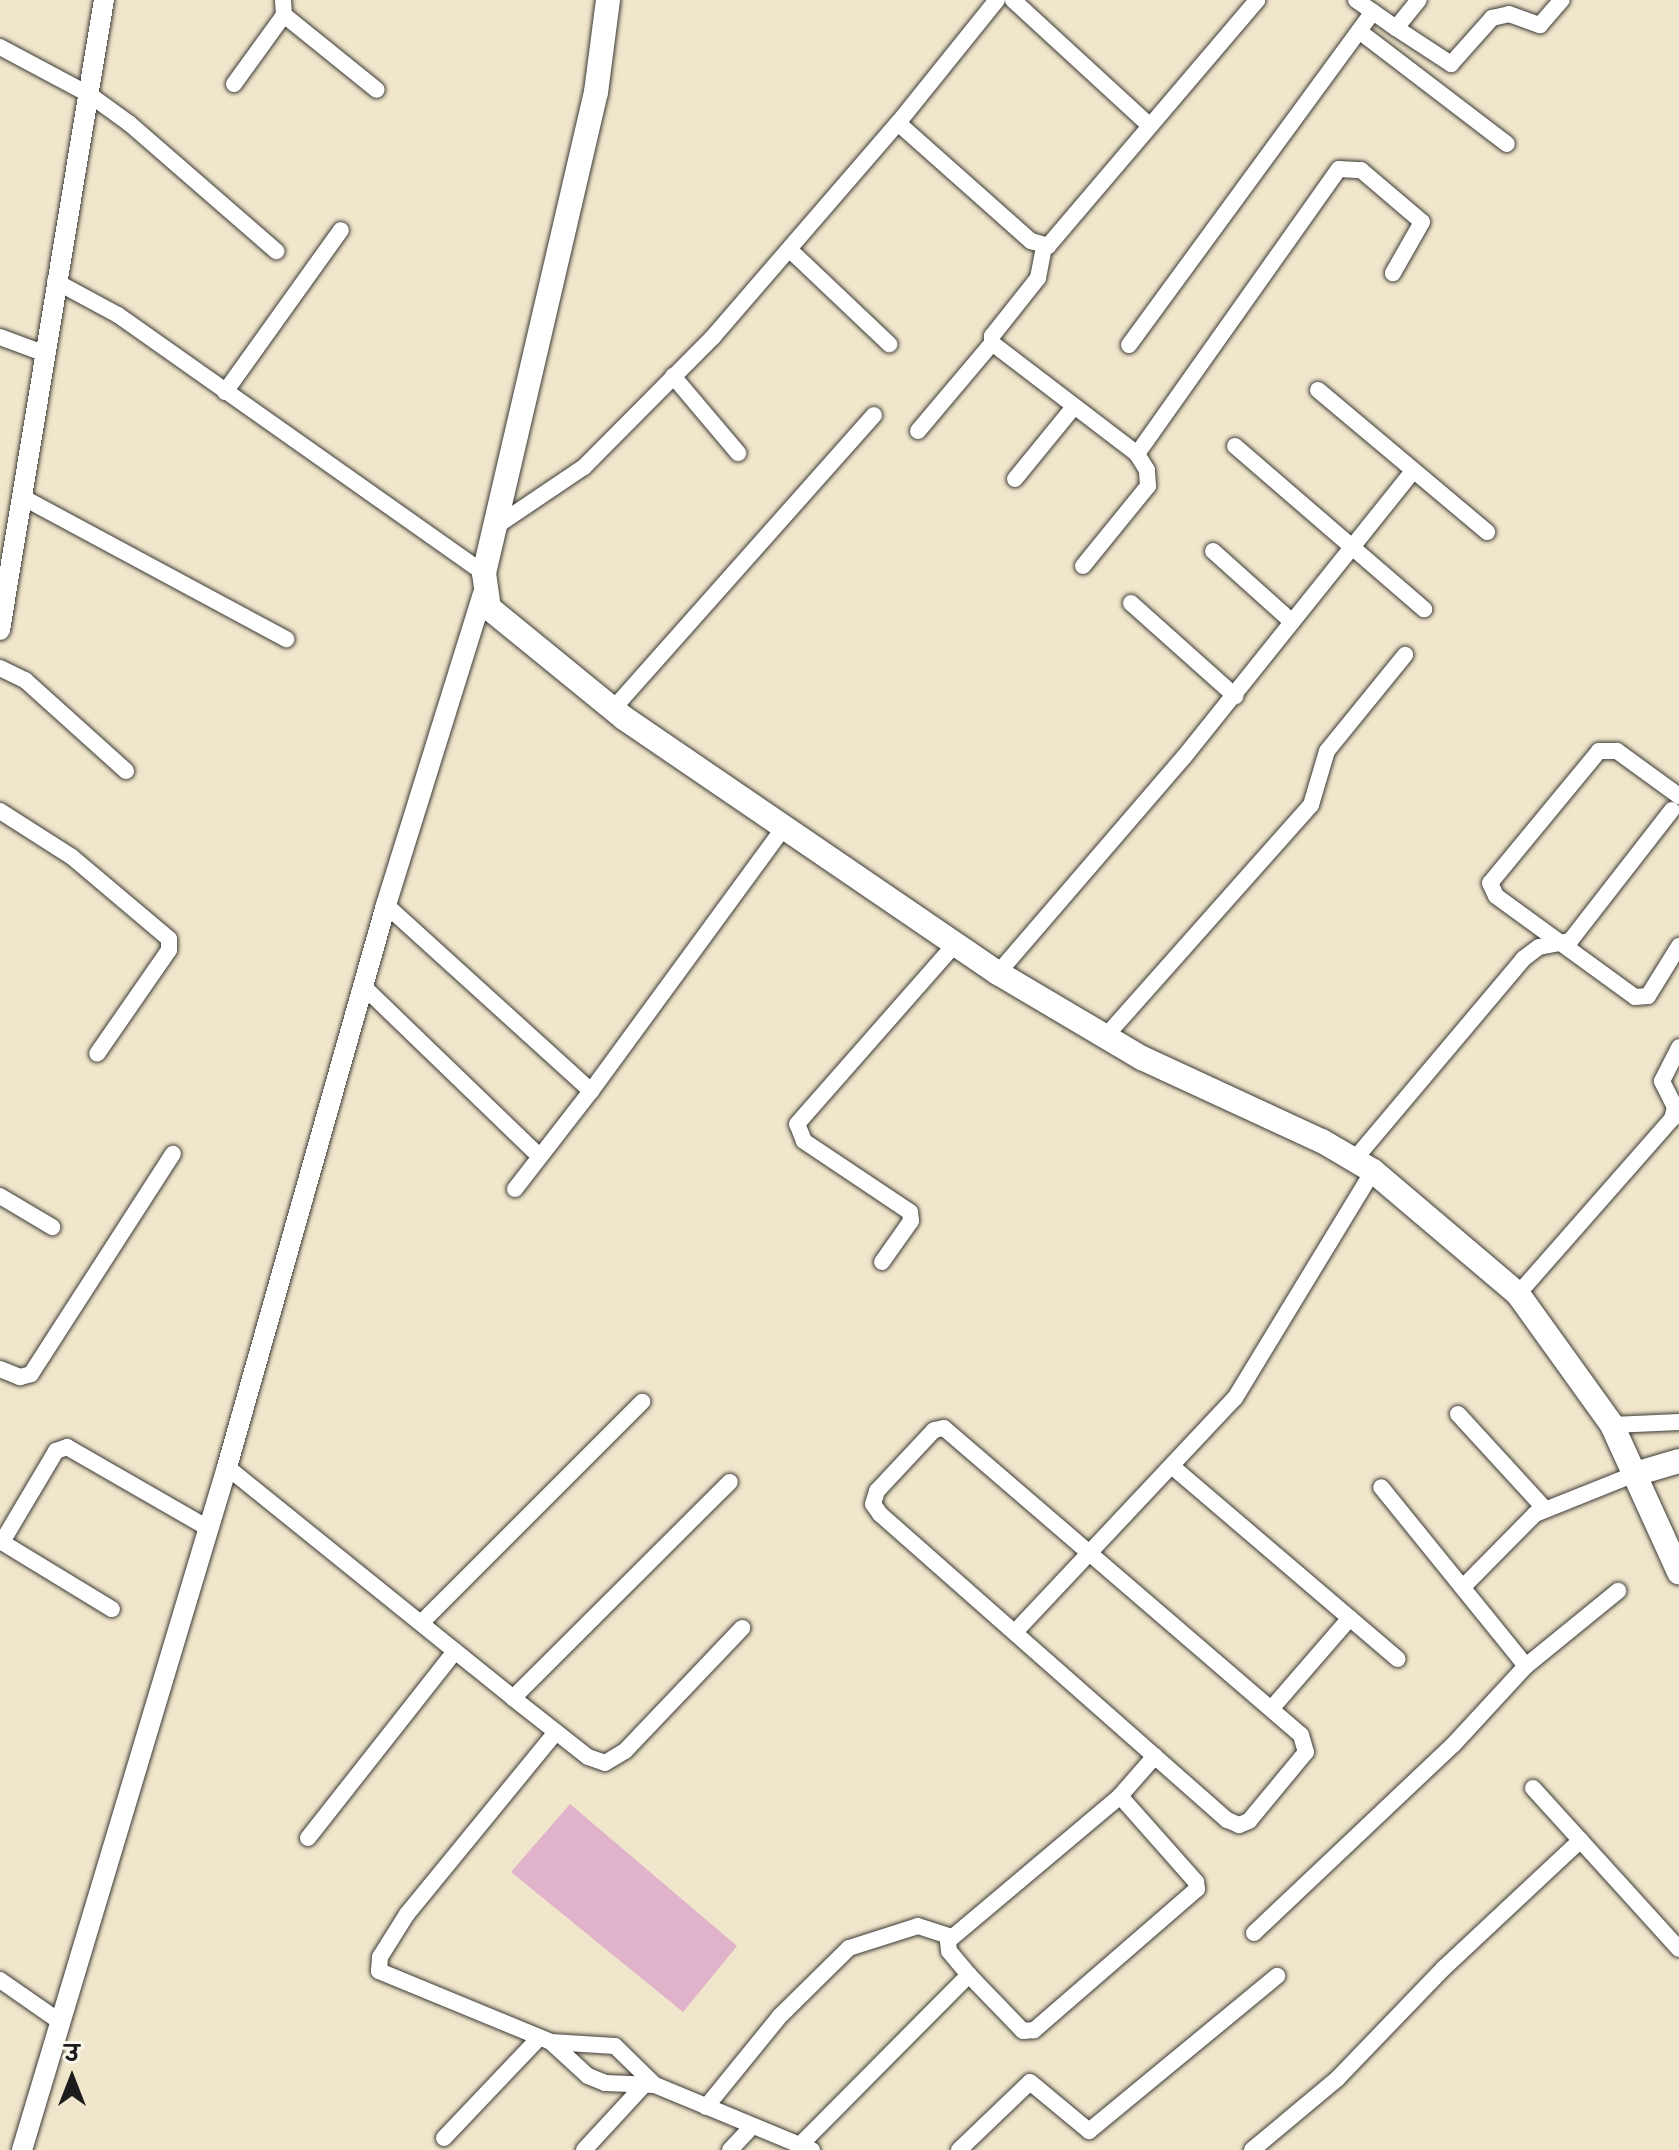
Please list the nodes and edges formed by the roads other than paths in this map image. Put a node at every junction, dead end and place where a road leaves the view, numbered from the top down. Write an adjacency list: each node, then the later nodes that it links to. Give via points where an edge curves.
1 (104, 0): 16 (street)
2 (608, 0): 43 (main road, via 596,92)
3 (997, 0): 17 (street)
4 (1013, 0): 18 (street)
5 (1257, 0): 18 (street)
6 (1356, 0): 10 (street)
7 (1419, 0): 11 (street)
8 (1562, 0): 11 (street, via 1540,25 1509,14 1492,18 1451,64)
9 (283, 7): 14 (street); 15 (street)
10 (1373, 12): 11 (street); 12 (street)
11 (1396, 28)
12 (1359, 31): 19 (street); 29 (street)
13 (0, 47): 16 (street)
14 (234, 84)
15 (377, 90)
16 (90, 95): 23 (street, via 153,141); 25 (street)
17 (898, 123): 21 (street, via 1024,236); 22 (street)
18 (1149, 125): 21 (street)
19 (1507, 144)
20 (341, 230): 33 (street)
21 (1044, 247): 27 (street, via 1038,278 992,336)
22 (790, 250): 28 (street); 31 (street)
23 (276, 251)
24 (1393, 273): 39 (street, via 1422,222 1361,170 1339,169)
25 (55, 281): 30 (street); 33 (street, via 118,315)
26 (0, 337): 30 (street)
27 (992, 343): 34 (street); 36 (street)
28 (889, 344)
29 (1129, 345)
30 (43, 353): 42 (street)
31 (673, 376): 38 (street); 43 (street, via 584,467)
32 (1318, 390): 40 (street)
33 (225, 392): 48 (street)
34 (1072, 409): 39 (street); 41 (street)
35 (874, 415): 57 (street)
36 (918, 431)
37 (1235, 446): 45 (street)
38 (738, 453)
39 (1137, 454): 47 (street, via 1147,470 1148,486)
40 (1413, 471): 44 (street); 45 (street)
41 (1015, 479)
42 (24, 498): 52 (street); 53 (street)
43 (495, 527): 48 (main road)
44 (1487, 532)
45 (1354, 549): 50 (street); 51 (street)
46 (1213, 551): 51 (street)
47 (1083, 566)
48 (484, 584): 57 (main road, via 496,616); 62 (street)
49 (1131, 603): 56 (street)
50 (1424, 609)
51 (1292, 622): 56 (street)
52 (0, 630)
53 (286, 639)
54 (1405, 655): 68 (street, via 1327,751 1311,805)
55 (0, 668): 58 (street, via 25,680)
56 (1235, 696): 66 (street)
57 (613, 709): 61 (main road)
58 (126, 771)
59 (1676, 803): 64 (street); 64 (street, via 1617,751 1599,751 1491,879 1496,896)
60 (0, 811): 70 (street, via 72,857 169,939 169,950)
61 (782, 830): 63 (main road); 71 (street)
62 (386, 905): 67 (street); 71 (street)
63 (956, 943): 66 (main road); 78 (street, via 797,1124 804,1141 910,1212 911,1221)
64 (1561, 946): 65 (street, via 1641,998 1652,991); 74 (street, via 1539,947 1523,959)
65 (1679, 946)
66 (998, 973): 68 (main road)
67 (363, 986): 73 (street); 86 (street)
68 (1105, 1037): 74 (main road)
69 (1679, 1047): 79 (street, via 1662,1081 1675,1107 1672,1119)
70 (97, 1054)
71 (591, 1091): 73 (street)
72 (173, 1154): 80 (street, via 31,1374 20,1377)
73 (538, 1155): 75 (street)
74 (1364, 1166): 79 (main road); 87 (street, via 1259,1364)
75 (515, 1189)
76 (0, 1196): 77 (street)
77 (52, 1227)
78 (882, 1262)
79 (1518, 1294): 84 (main road)
80 (0, 1369)
81 (642, 1402): 100 (street)
82 (1458, 1414): 91 (street)
83 (1679, 1422): 84 (street)
84 (1612, 1425): 88 (main road)
85 (1679, 1461): 88 (main road)
86 (227, 1467): 92 (street); 100 (street)
87 (1174, 1468): 94 (street); 99 (street)
88 (1635, 1474): 91 (street); 95 (main road)
89 (730, 1482): 106 (street)
90 (1381, 1487): 96 (street)
91 (1544, 1508): 96 (street)
92 (206, 1527): 93 (street, via 67,1447 56,1451); 120 (street)
93 (1, 1542): 98 (street)
94 (1092, 1552): 102 (street); 102 (street, via 951,1431 934,1430 877,1491 874,1506); 107 (street)
95 (1679, 1572)
96 (1465, 1585): 105 (street)
97 (1618, 1591): 105 (street)
98 (112, 1609)
99 (1350, 1618): 104 (street); 107 (street)
100 (421, 1623): 103 (street)
101 (742, 1628): 108 (street, via 615,1758 597,1762)
102 (1015, 1632): 109 (street)
103 (455, 1651): 106 (street); 112 (street)
104 (1398, 1659)
105 (1526, 1666): 114 (street, via 1453,1745)
106 (513, 1698): 108 (street)
107 (1272, 1708): 109 (street, via 1301,1735 1306,1752 1244,1824 1227,1820)
108 (556, 1732): 121 (street, via 407,1914 377,1963 385,1975)
109 (1155, 1756): 111 (street)
110 (1533, 1788): 113 (street)
111 (1120, 1796): 115 (street); 117 (street, via 1196,1882 1196,1891 1030,2031 1020,2029)
112 (308, 1838)
113 (1581, 1840): 116 (street); 131 (street, via 1337,2079)
114 (1254, 1933)
115 (951, 1937): 117 (street, via 947,1948); 123 (street, via 918,1926 849,1948 780,2016)
116 (1679, 1949)
117 (969, 1975): 126 (street)
118 (1277, 1976): 130 (street, via 1089,2131 1030,2082)
119 (0, 1980): 120 (street)
120 (59, 2021): 127 (street)
121 (545, 2040): 122 (street, via 588,2076 605,2083); 122 (street, via 615,2046); 125 (street)
122 (649, 2085): 123 (street); 128 (street)
123 (706, 2107): 124 (street)
124 (752, 2126): 126 (street); 129 (street)
125 (444, 2138)
126 (806, 2148)
127 (22, 2150)
128 (584, 2150)
129 (730, 2150)
130 (959, 2150)
131 (1252, 2150)

